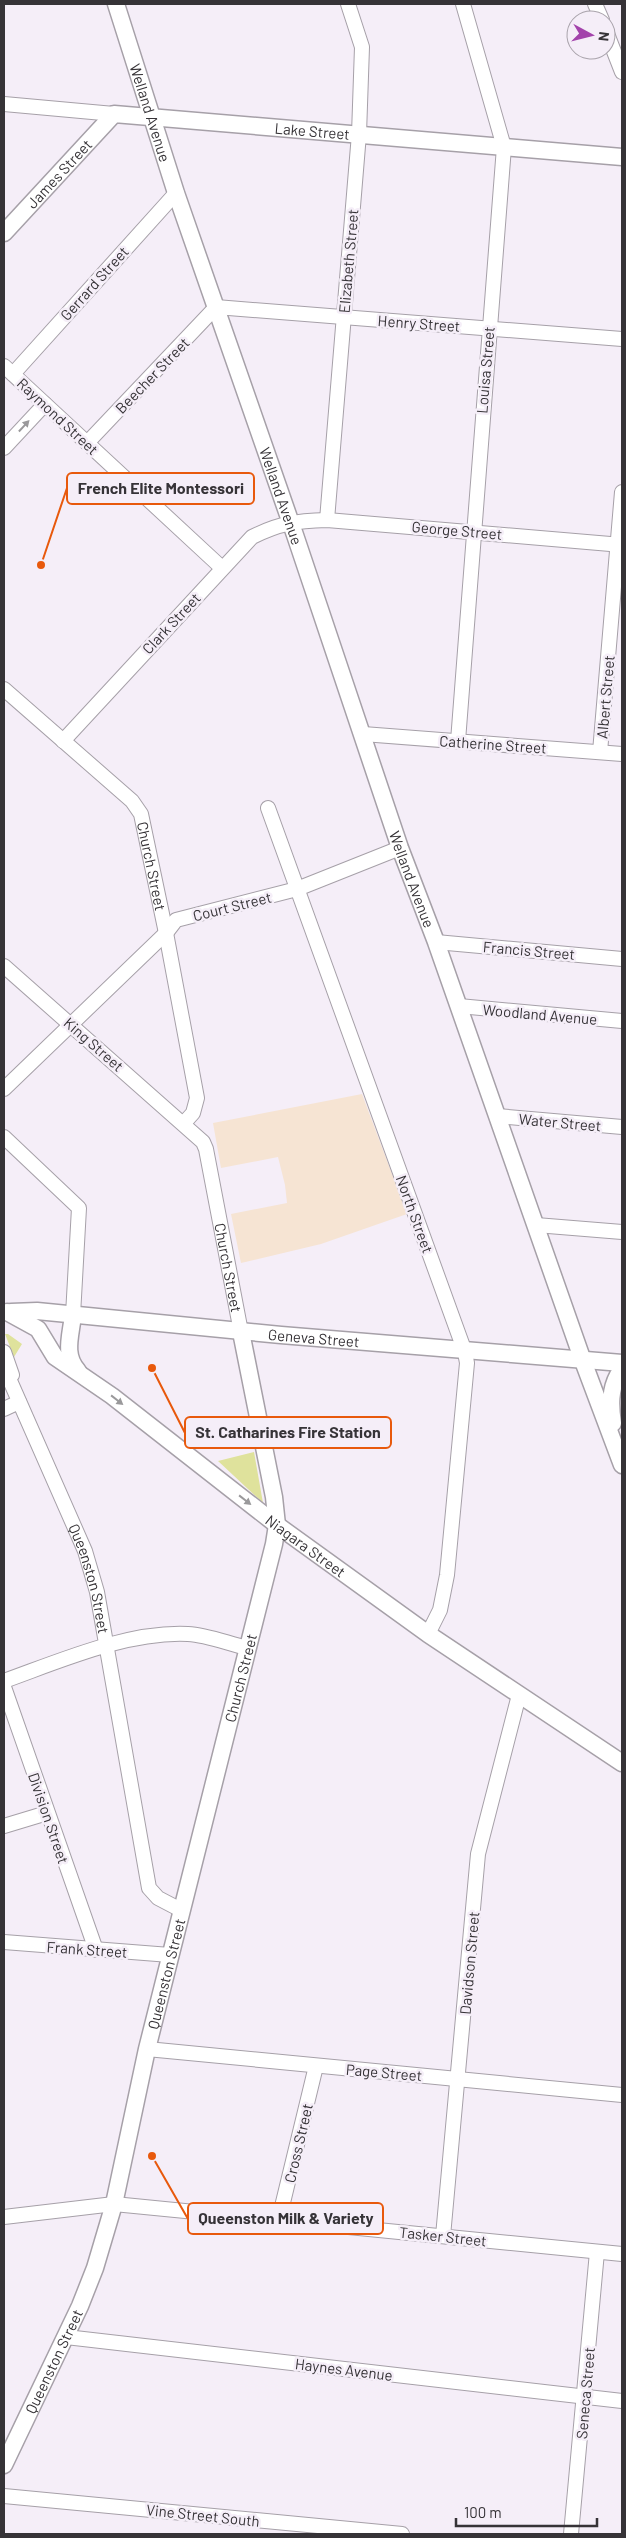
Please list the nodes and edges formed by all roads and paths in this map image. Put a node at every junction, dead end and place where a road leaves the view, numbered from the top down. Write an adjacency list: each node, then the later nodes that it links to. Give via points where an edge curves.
1 (116, 4): 8 (main road, Welland Avenue)
2 (348, 4): 9 (street, Elizabeth Street, via 362,47)
3 (463, 4): 10 (street, Louisa Street)
4 (616, 57): 5 (street)
5 (622, 72)
6 (4, 104): 7 (street, Lake Street)
7 (114, 114): 8 (main road, Lake Street); 13 (main road, James Street)
8 (152, 116): 9 (main road, Lake Street); 12 (main road, Welland Avenue)
9 (359, 134): 10 (main road, Lake Street); 15 (street, Elizabeth Street)
10 (504, 147): 11 (main road, Lake Street); 16 (street, Louisa Street)
11 (622, 157)
12 (176, 193): 14 (main road, Welland Avenue); 18 (street, Gerrard Street)
13 (4, 233)
14 (216, 307): 15 (street, Henry Street); 20 (street, Beecher Street); 24 (main road, Welland Avenue)
15 (344, 317): 16 (street, Henry Street); 23 (street, Elizabeth Street)
16 (488, 328): 17 (street, Henry Street); 25 (street, Louisa Street)
17 (622, 339)
18 (8, 370): 19 (street, Raymond Street)
19 (45, 404): 20 (street, Raymond Street); 21 (street, one-way to 19)
20 (87, 443): 27 (street, Raymond Street)
21 (4, 448)
22 (622, 492): 26 (street, Albert Street)
23 (327, 520): 24 (street, George Street); 25 (street, George Street)
24 (291, 522): 27 (street, Clark Street, via 252,537); 29 (main road, Welland Avenue)
25 (472, 532): 26 (street, George Street); 31 (street, Louisa Street)
26 (620, 544): 32 (street, Albert Street)
27 (222, 568): 30 (street, Clark Street)
28 (4, 689): 30 (street, Church Street)
29 (363, 734): 31 (street, Catherine Street); 35 (main road, Welland Avenue)
30 (62, 741): 37 (street, Church Street, via 132,801 141,814)
31 (458, 741): 32 (street, Catherine Street)
32 (600, 752): 33 (street, Catherine Street)
33 (622, 754)
34 (268, 808): 36 (street, North Street)
35 (400, 848): 36 (street, Court Street); 38 (main road, Welland Avenue)
36 (297, 889): 37 (street, Court Street, via 176,920); 55 (street, North Street)
37 (166, 933): 43 (street, Court Street); 46 (street, Church Street, via 196,1098 192,1113)
38 (436, 942): 39 (street, Francis Street); 41 (main road, Welland Avenue)
39 (622, 959)
40 (4, 966): 43 (street, King Street)
41 (459, 1006): 42 (street, Woodland Avenue); 45 (main road, Welland Avenue)
42 (622, 1021)
43 (71, 1024): 44 (street, Court Street); 46 (street, King Street)
44 (4, 1089)
45 (497, 1116): 47 (street, Water Street); 49 (main road, Welland Avenue)
46 (184, 1123): 53 (street, Church Street, via 206,1149)
47 (622, 1127)
48 (4, 1137): 52 (street, via 79,1208)
49 (536, 1225): 50 (street); 56 (main road, Welland Avenue)
50 (622, 1232)
51 (5, 1312): 52 (main road, Geneva Street); 59 (main road, Niagara Street, via 38,1329 55,1357)
52 (73, 1315): 53 (main road, Geneva Street); 59 (main road, via 68,1350 72,1365)
53 (241, 1332): 55 (main road, Geneva Street); 65 (main road, Church Street)
54 (4, 1352): 61 (street, Queenston Street)
55 (465, 1352): 56 (main road, Geneva Street); 66 (street, North Street, via 467,1363 447,1575 440,1610)
56 (583, 1361): 57 (main road, Geneva Street); 63 (main road, Welland Avenue)
57 (622, 1363)
58 (4, 1367): 61 (street, Queenston Street)
59 (78, 1371): 65 (main road, Niagara Street, one-way to 65)
60 (622, 1373): 63 (main road, via 618,1374 612,1386)
61 (19, 1402): 62 (street); 67 (street, Queenston Street, via 85,1551 97,1592)
62 (4, 1409)
63 (616, 1447): 64 (main road)
64 (622, 1465)
65 (277, 1525): 66 (main road, Niagara Street); 68 (main road, Church Street)
66 (428, 1634): 71 (main road, Niagara Street)
67 (106, 1645): 68 (street, via 190,1634); 69 (street); 75 (street, Queenston Street, via 149,1888 158,1898)
68 (248, 1648): 75 (main road, Church Street)
69 (4, 1681)
70 (4, 1687): 73 (street, Division Street)
71 (519, 1695): 72 (main road, Niagara Street); 81 (street, Davidson Street, via 478,1854)
72 (622, 1763)
73 (47, 1813): 74 (street); 77 (street, Division Street)
74 (4, 1826)
75 (181, 1910): 78 (main road, Queenston Street)
76 (4, 1942): 77 (street, Frank Street)
77 (96, 1950): 78 (street, Frank Street)
78 (170, 1956): 79 (main road, Queenston Street)
79 (147, 2049): 80 (street, Page Street); 83 (main road, Queenston Street)
80 (316, 2066): 81 (street, Page Street); 85 (street, Cross Street)
81 (458, 2079): 82 (street, Page Street); 86 (street, Davidson Street)
82 (622, 2095)
83 (114, 2204): 84 (street, Tasker Street); 85 (street, Tasker Street); 89 (main road, Queenston Street, via 95,2268)
84 (4, 2217)
85 (280, 2219): 86 (street, Tasker Street)
86 (443, 2236): 87 (street, Tasker Street)
87 (597, 2252): 88 (street, Tasker Street); 90 (street, Seneca Street)
88 (622, 2254)
89 (66, 2337): 90 (street, Haynes Avenue); 92 (main road, Queenston Street)
90 (585, 2397): 91 (street, Haynes Avenue); 95 (street, Seneca Street)
91 (622, 2401)
92 (4, 2465)
93 (4, 2496): 94 (street, Vine Street South)
94 (402, 2534)
95 (571, 2534)

